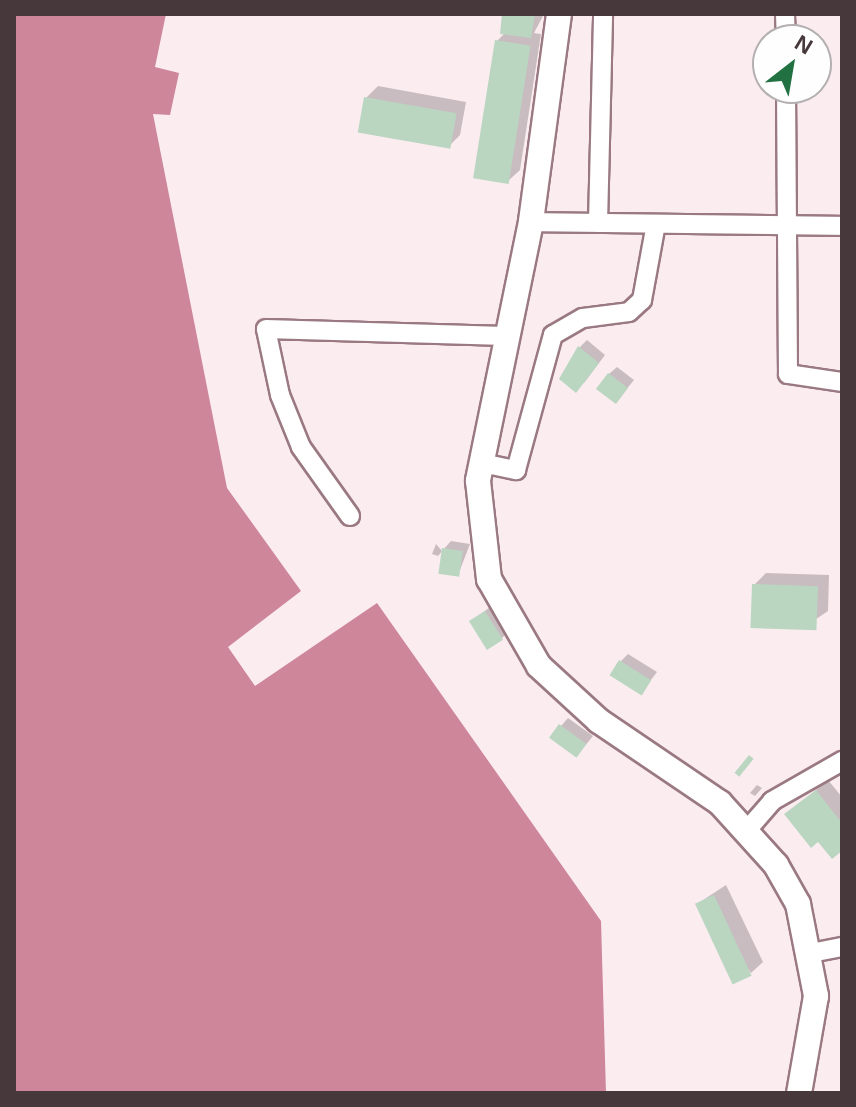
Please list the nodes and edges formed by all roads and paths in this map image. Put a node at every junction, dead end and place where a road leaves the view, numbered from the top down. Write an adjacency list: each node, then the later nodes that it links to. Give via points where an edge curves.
1 (559, 14): 4 (street)
2 (603, 14): 5 (street)
3 (786, 104): 8 (street)
4 (531, 222): 5 (street); 9 (street)
5 (598, 223): 6 (street)
6 (656, 224): 8 (street); 11 (street, via 650,287 642,300 629,312 583,318 553,335 516,470)
7 (842, 226): 8 (street)
8 (788, 227): 10 (street, via 788,374)
9 (505, 336): 11 (street); 12 (street, via 266,329 280,395 301,447)
10 (842, 382)
11 (482, 463): 14 (street, via 479,531 489,579 539,666 599,721)
12 (350, 516)
13 (842, 761): 14 (street, via 772,801)
14 (748, 829): 16 (street, via 798,904)
15 (842, 947): 16 (street)
16 (811, 953): 17 (street, via 816,996)
17 (802, 1091)

